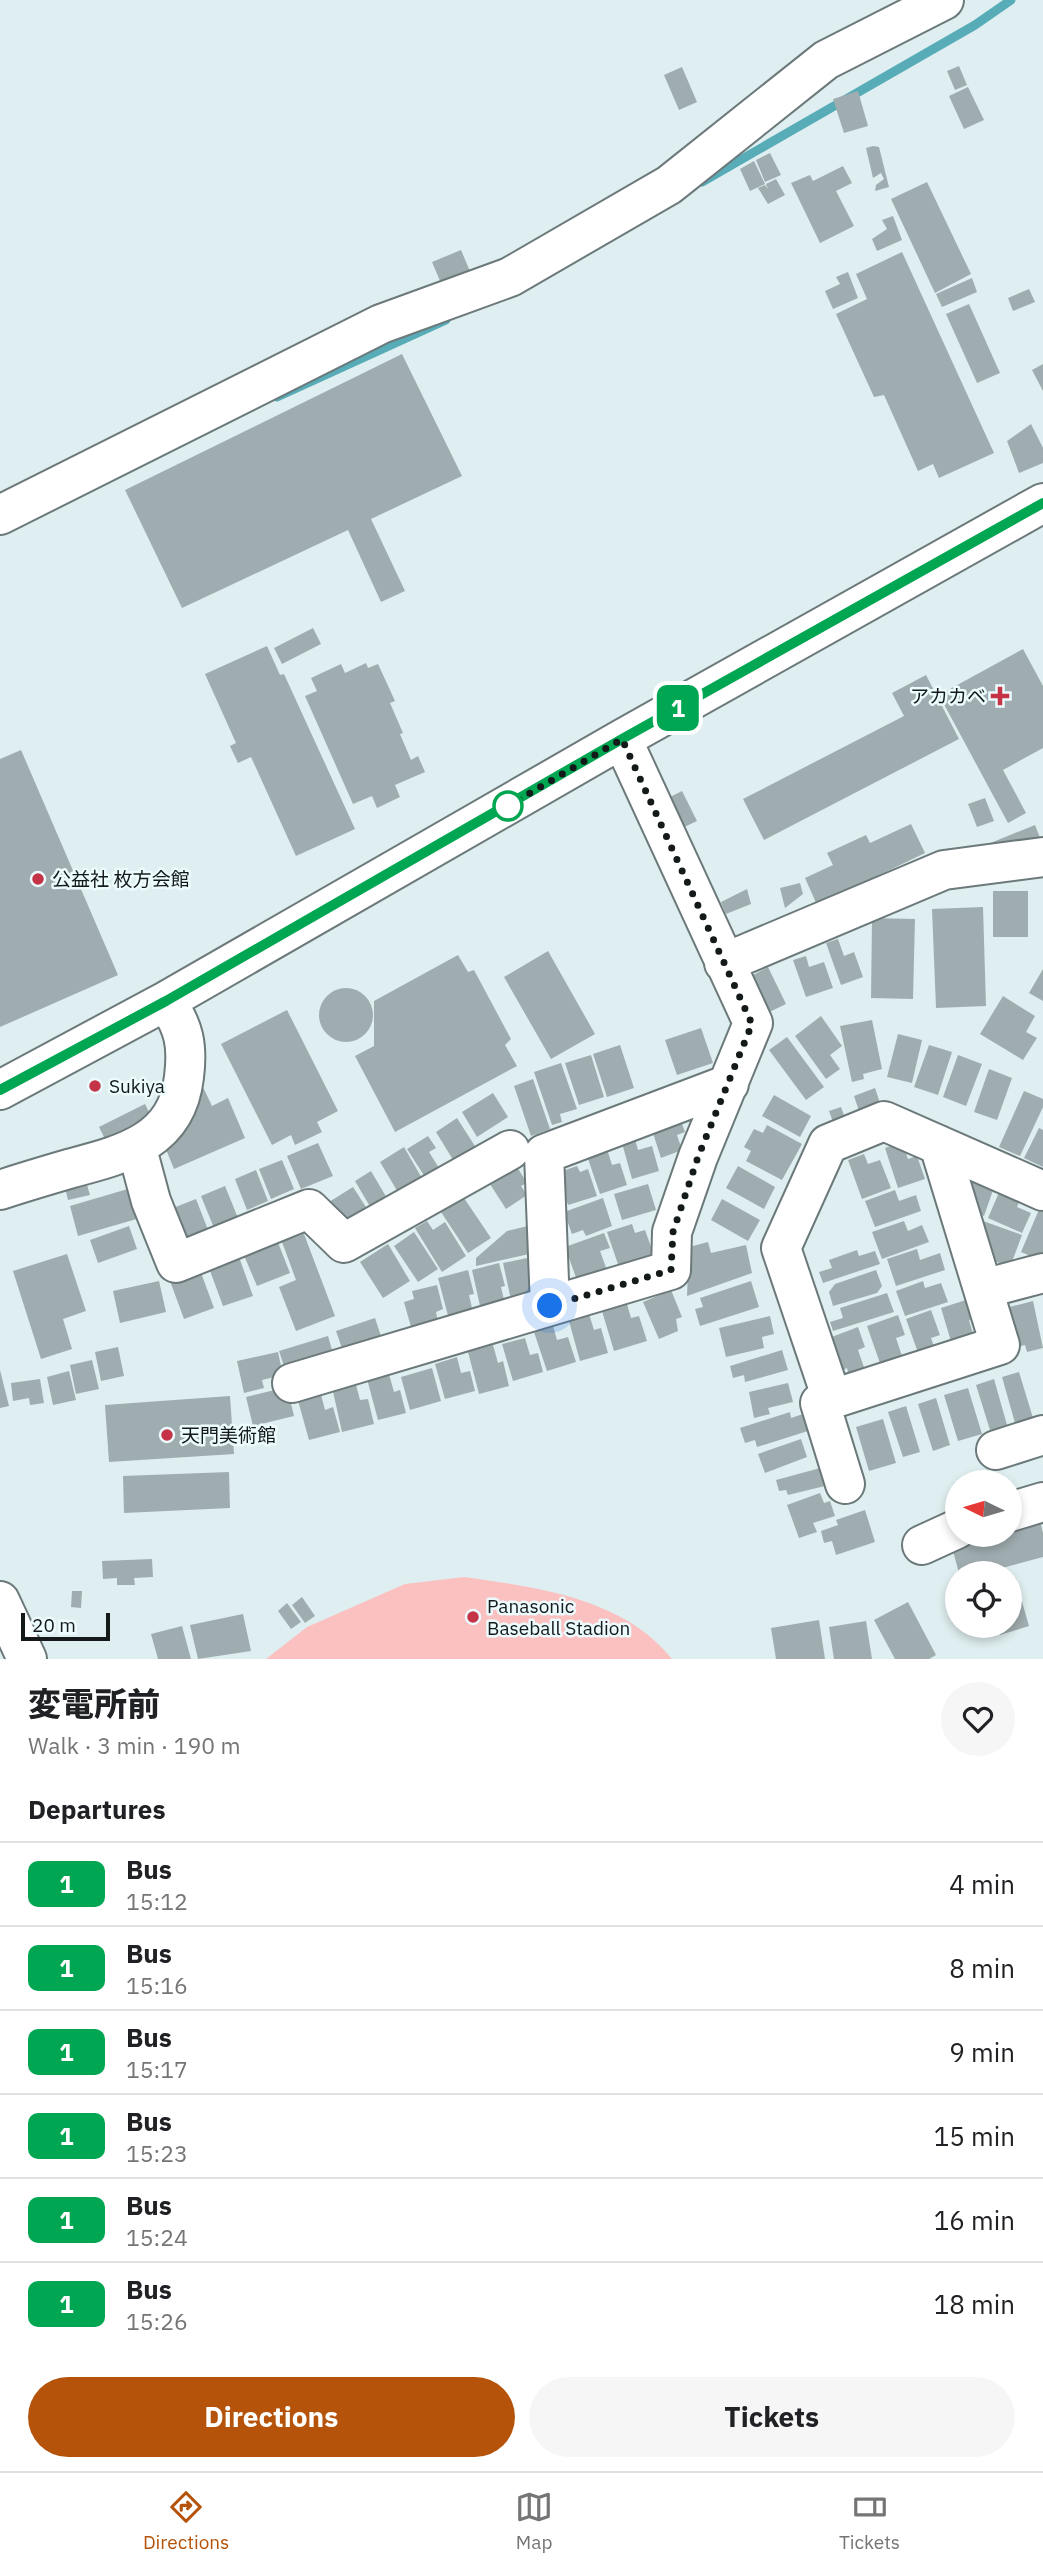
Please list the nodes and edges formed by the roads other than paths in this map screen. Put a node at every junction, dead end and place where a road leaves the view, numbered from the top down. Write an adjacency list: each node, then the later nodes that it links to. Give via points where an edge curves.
1 (944, 0): 3 (street, via 826,60 669,185 510,277 381,324)
2 (1043, 503): 4 (street)
3 (0, 515)
4 (622, 739): 6 (street); 7 (street)
5 (1043, 856): 6 (street, via 944,870)
6 (724, 963): 8 (street, via 752,1024)
7 (166, 1001): 9 (street); 11 (street, via 177,1016 187,1049 183,1088 165,1127)
8 (729, 1084): 17 (street, via 673,1232 671,1270); 17 (street, via 544,1154)
9 (0, 1090)
10 (939, 1145): 14 (street); 16 (street); 19 (street, via 884,1121 828,1144 781,1248)
11 (137, 1149): 12 (street, via 151,1201 177,1263 309,1209 344,1243); 13 (street)
12 (510, 1150)
13 (0, 1190)
14 (1043, 1191)
15 (1043, 1273): 16 (street)
16 (983, 1289): 19 (street, via 1000,1345)
17 (550, 1306): 18 (street)
18 (292, 1383)
19 (832, 1399): 22 (street, via 820,1403)
20 (1043, 1435): 21 (street)
21 (996, 1450)
22 (845, 1484)
23 (1043, 1502): 24 (street)
24 (1022, 1508)
25 (945, 1534): 26 (street)
26 (922, 1545)
27 (0, 1601): 28 (street)
28 (27, 1659)

